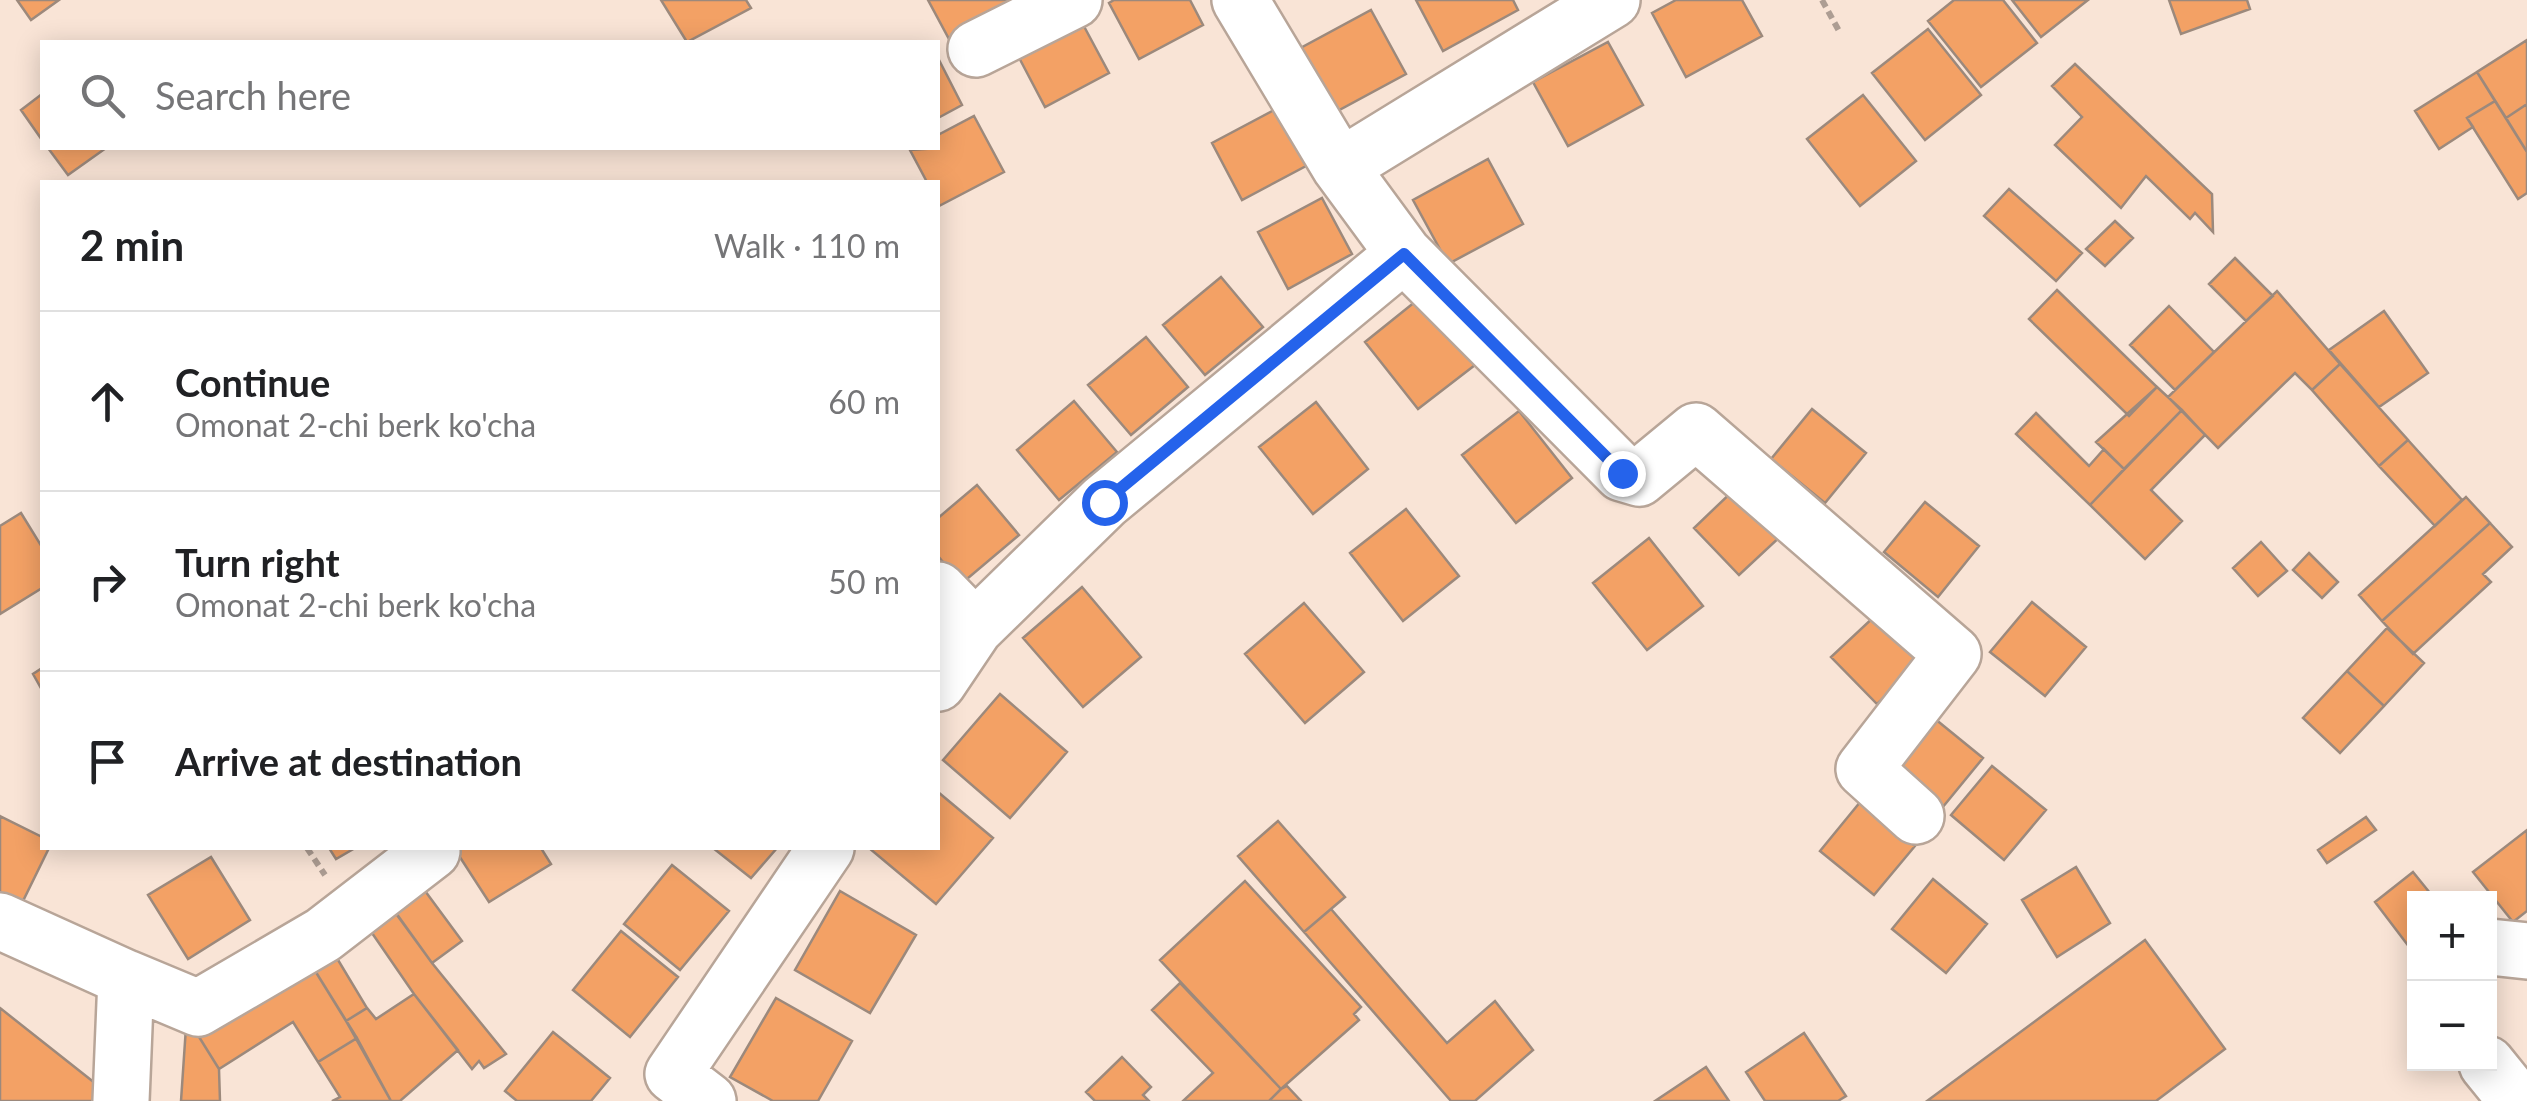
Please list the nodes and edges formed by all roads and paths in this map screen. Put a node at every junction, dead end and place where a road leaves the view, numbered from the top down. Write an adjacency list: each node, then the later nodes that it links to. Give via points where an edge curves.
1 (1074, 0): 6 (street)
2 (1240, 0): 7 (street)
3 (1612, 0): 7 (street)
4 (1822, 0): 5 (path)
5 (1838, 31)
6 (976, 49)
7 (1340, 167): 8 (street)
8 (1404, 254): 10 (street, via 1104,502); 12 (street, via 1622,473 1639,478 1696,431 1954,654 1864,769)
9 (940, 592): 10 (street)
10 (975, 628): 11 (street)
11 (940, 680)
12 (1916, 816)
13 (825, 850): 23 (street, via 673,1074)
14 (432, 851): 20 (street, via 323,936 198,1008)
15 (0, 922): 20 (street)
16 (2497, 948): 17 (street)
17 (2527, 951)
18 (2527, 962): 19 (street)
19 (2527, 977)
20 (126, 978): 22 (street)
21 (2493, 1071): 24 (street)
22 (121, 1101)
23 (708, 1101)
24 (2517, 1101)

